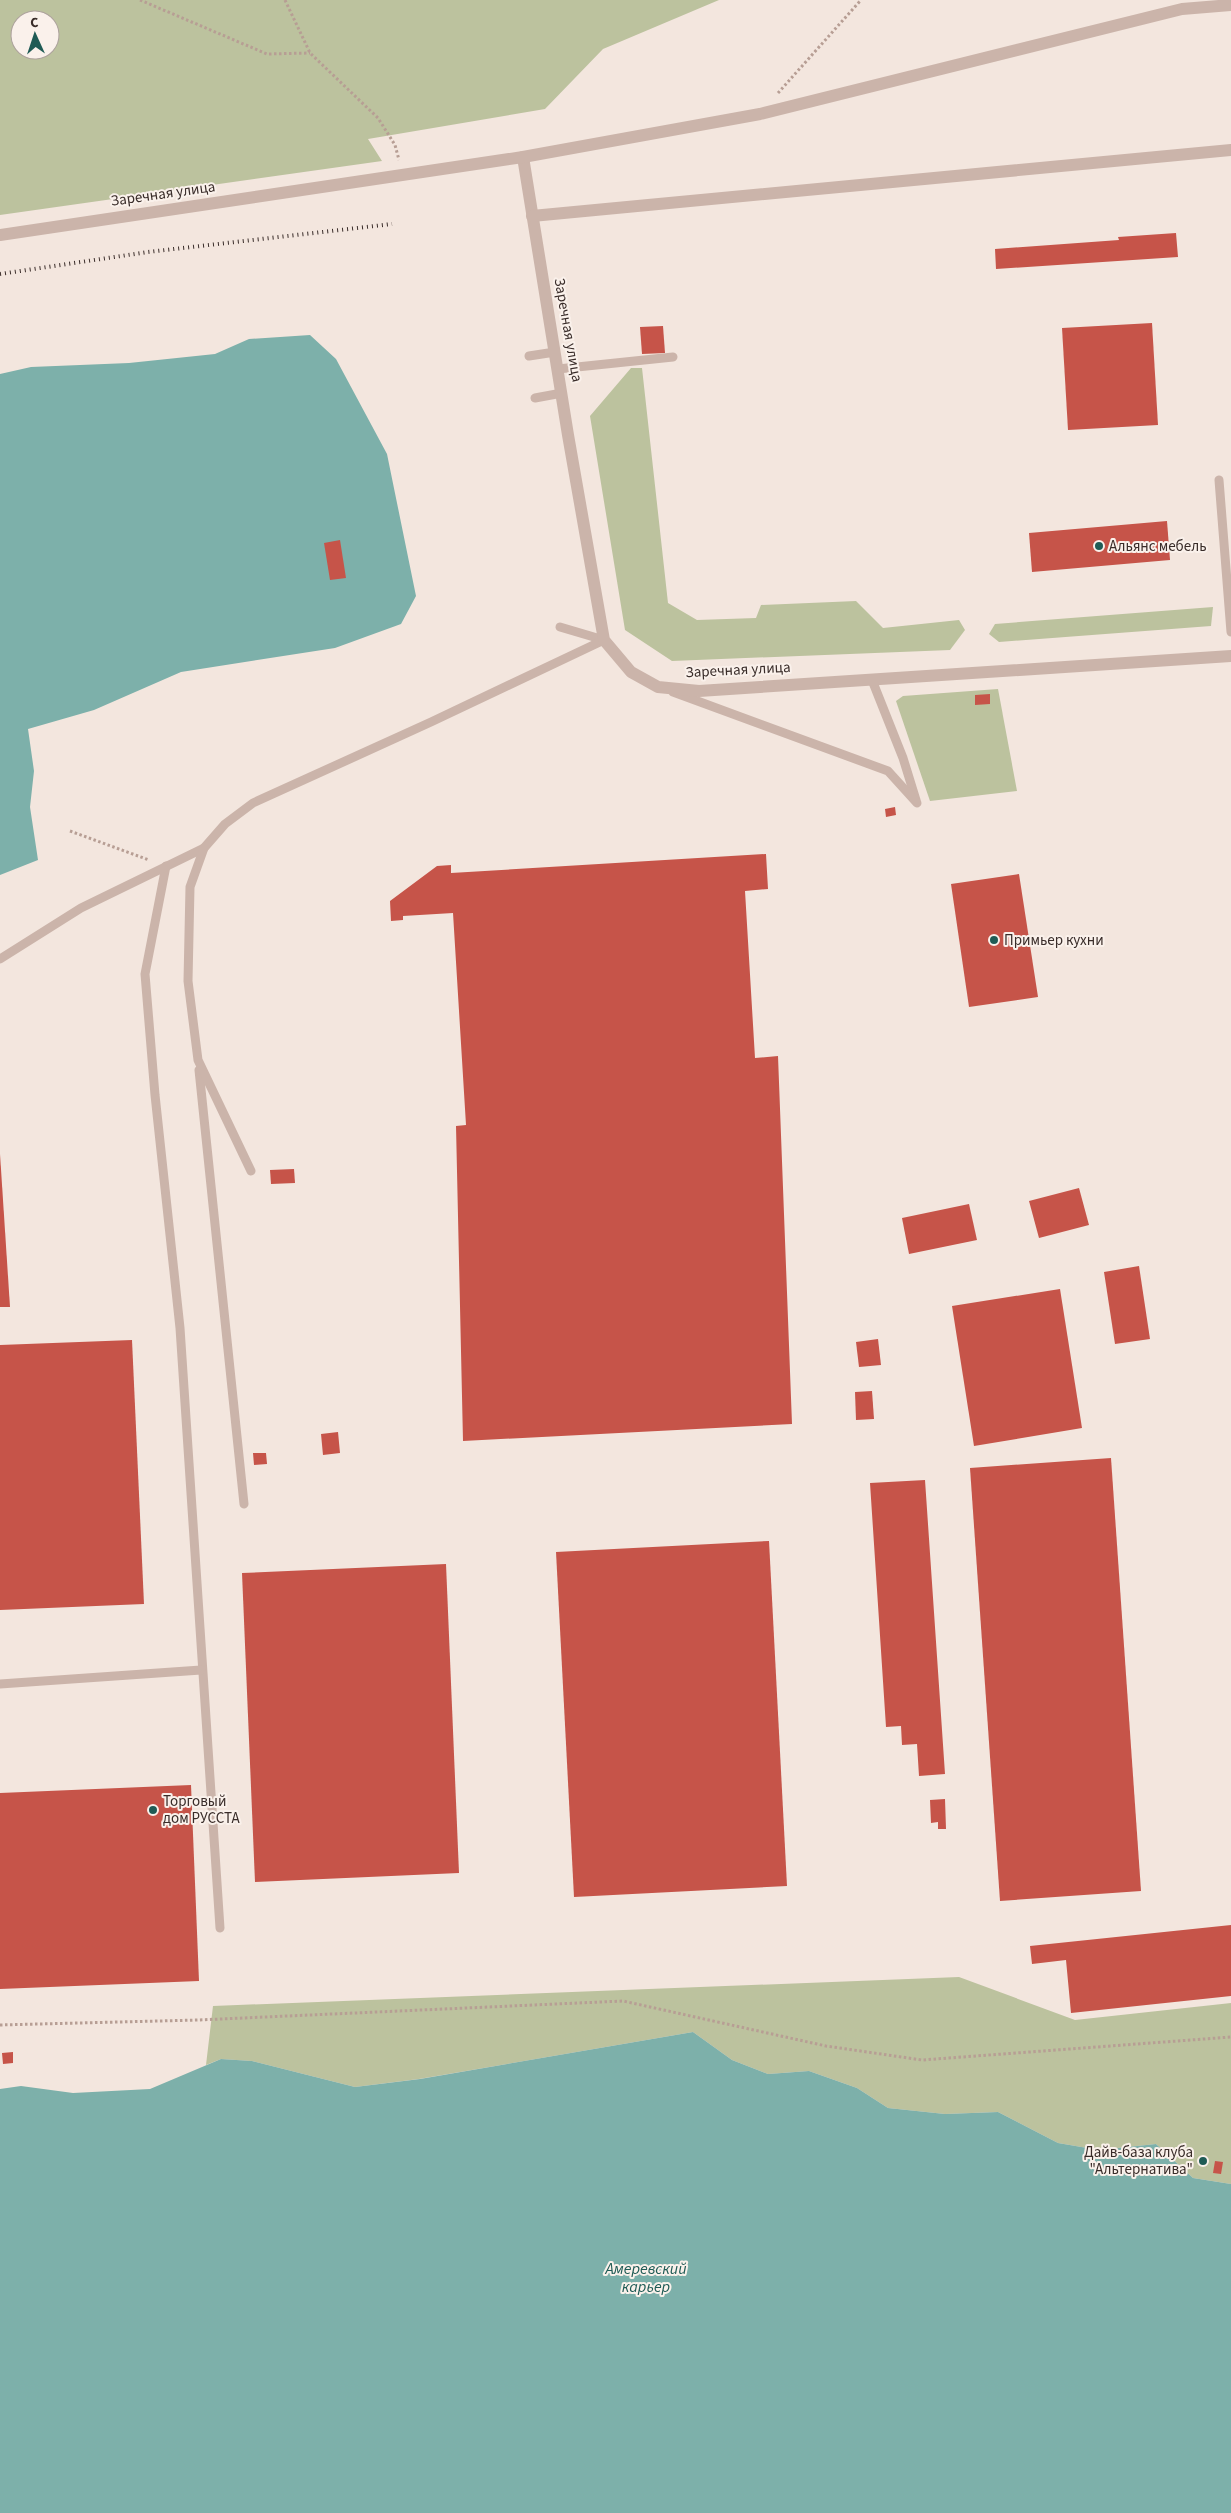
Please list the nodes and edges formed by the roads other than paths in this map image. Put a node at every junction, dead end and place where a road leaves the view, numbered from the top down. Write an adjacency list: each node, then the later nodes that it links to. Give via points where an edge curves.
1 (1182, 5): 2 (street); 4 (street, via 760,114)
2 (1231, 5)
3 (1231, 150): 5 (street)
4 (523, 157): 5 (street, Заречная улица); 6 (street, Заречная улица)
5 (532, 216): 7 (street, Заречная улица)
6 (0, 235)
7 (556, 352): 8 (lane); 10 (street, Заречная улица)
8 (529, 356)
9 (673, 357): 10 (lane)
10 (558, 369): 11 (street, Заречная улица)
11 (562, 393): 12 (lane); 16 (street, Заречная улица)
12 (535, 398)
13 (1219, 480): 15 (lane)
14 (560, 627): 16 (lane)
15 (1231, 632)
16 (604, 640): 19 (street, Заречная улица, via 631,672); 20 (lane, via 253,803 225,824)
17 (1231, 656): 18 (street, Заречная улица)
18 (872, 680): 19 (street, Заречная улица, via 699,691); 19 (lane, via 917,803 888,771)
19 (658, 687)
20 (204, 848): 21 (lane); 23 (lane, via 190,887 188,981)
21 (166, 866): 22 (lane, via 81,908); 26 (lane, via 145,974 180,1328)
22 (0, 959)
23 (198, 1060): 24 (lane); 25 (lane)
24 (250, 1171)
25 (244, 1504)
26 (201, 1670): 27 (lane); 28 (lane)
27 (0, 1684)
28 (220, 1928)

